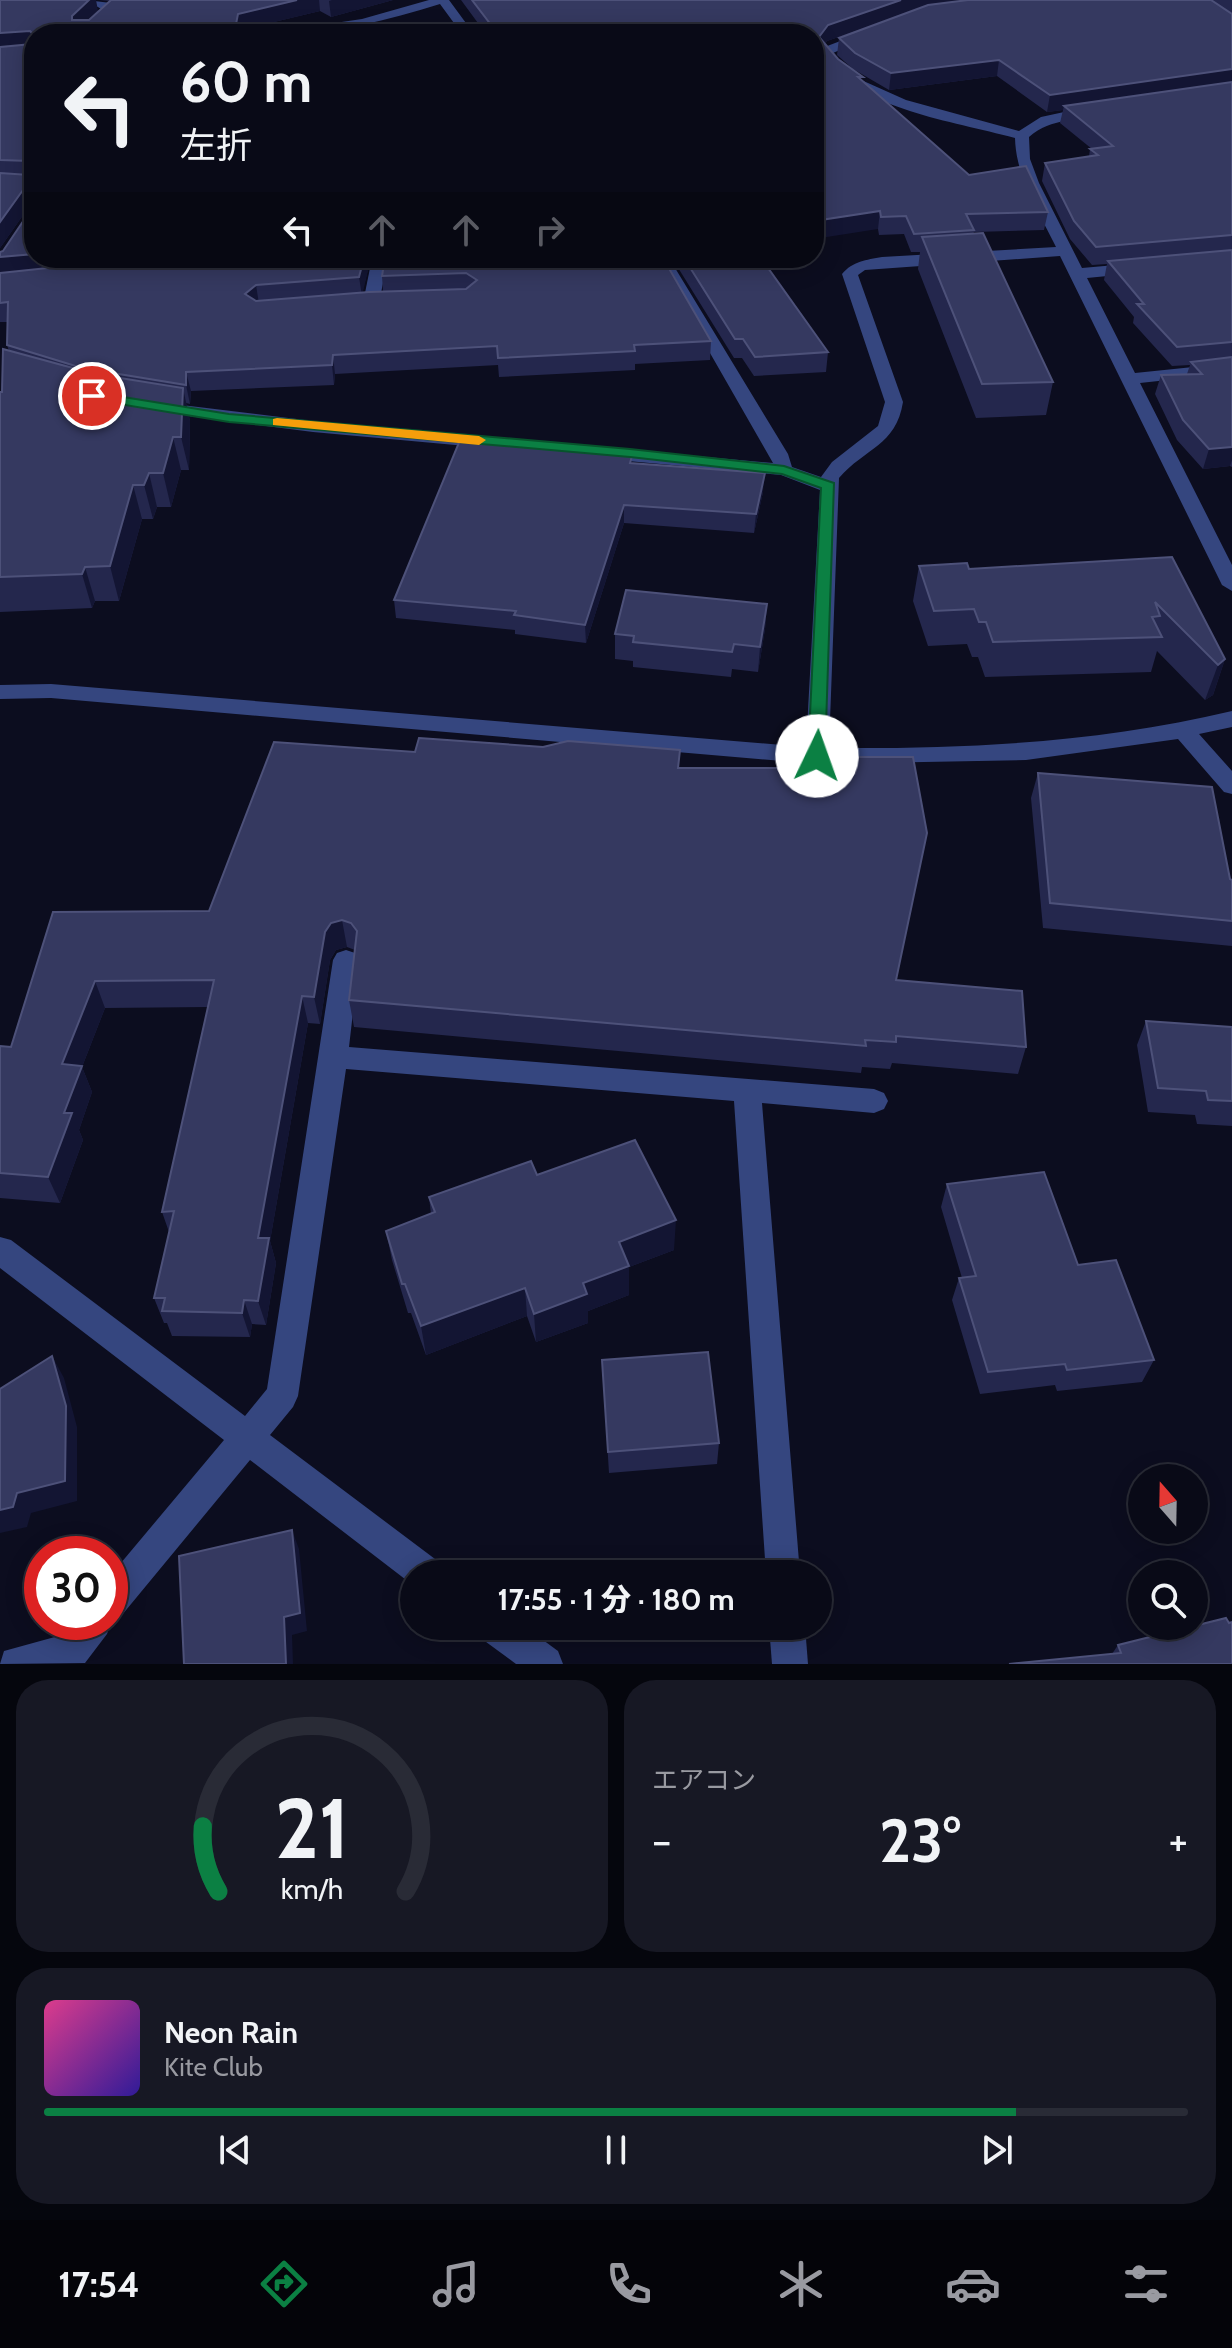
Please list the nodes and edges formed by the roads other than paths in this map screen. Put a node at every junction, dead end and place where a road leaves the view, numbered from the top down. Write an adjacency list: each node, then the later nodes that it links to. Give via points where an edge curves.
1 (92, 0): 3 (street, via 109,11)
2 (442, 0): 4 (street); 5 (street)
3 (95, 24)
4 (351, 24)
5 (460, 24)
6 (876, 32): 7 (street)
7 (824, 51)
8 (824, 55): 10 (street, via 868,89 901,103)
9 (1110, 108): 10 (street, via 1057,116)
10 (1022, 136): 11 (street, via 1032,183)
11 (1066, 251): 15 (street); 21 (street, via 882,262 854,270 851,279 894,415 885,433 841,463)
12 (1159, 266): 15 (street)
13 (378, 268): 16 (street)
14 (669, 268): 20 (street)
15 (1075, 274): 18 (street)
16 (372, 303)
17 (1232, 368): 18 (street)
18 (1128, 379): 22 (street)
19 (137, 404): 20 (street, via 229,418)
20 (784, 470): 21 (street)
21 (828, 486): 26 (street)
22 (1232, 585)
23 (0, 692): 26 (street, via 51,691)
24 (1232, 719): 25 (street)
25 (1184, 732): 26 (street, via 1043,752); 27 (street)
26 (817, 756)
27 (1232, 786)
28 (346, 960): 29 (street)
29 (334, 1057): 30 (street); 33 (street, via 286,1380 282,1396)
30 (747, 1091): 31 (street); 35 (street)
31 (874, 1101)
32 (0, 1250): 33 (street)
33 (247, 1436): 34 (street); 36 (street)
34 (409, 1560)
35 (782, 1560)
36 (128, 1581)
37 (83, 1640): 40 (street)
38 (513, 1640): 42 (street)
39 (788, 1640): 43 (street)
40 (72, 1657): 41 (street)
41 (17, 1664)
42 (545, 1664)
43 (790, 1664)

